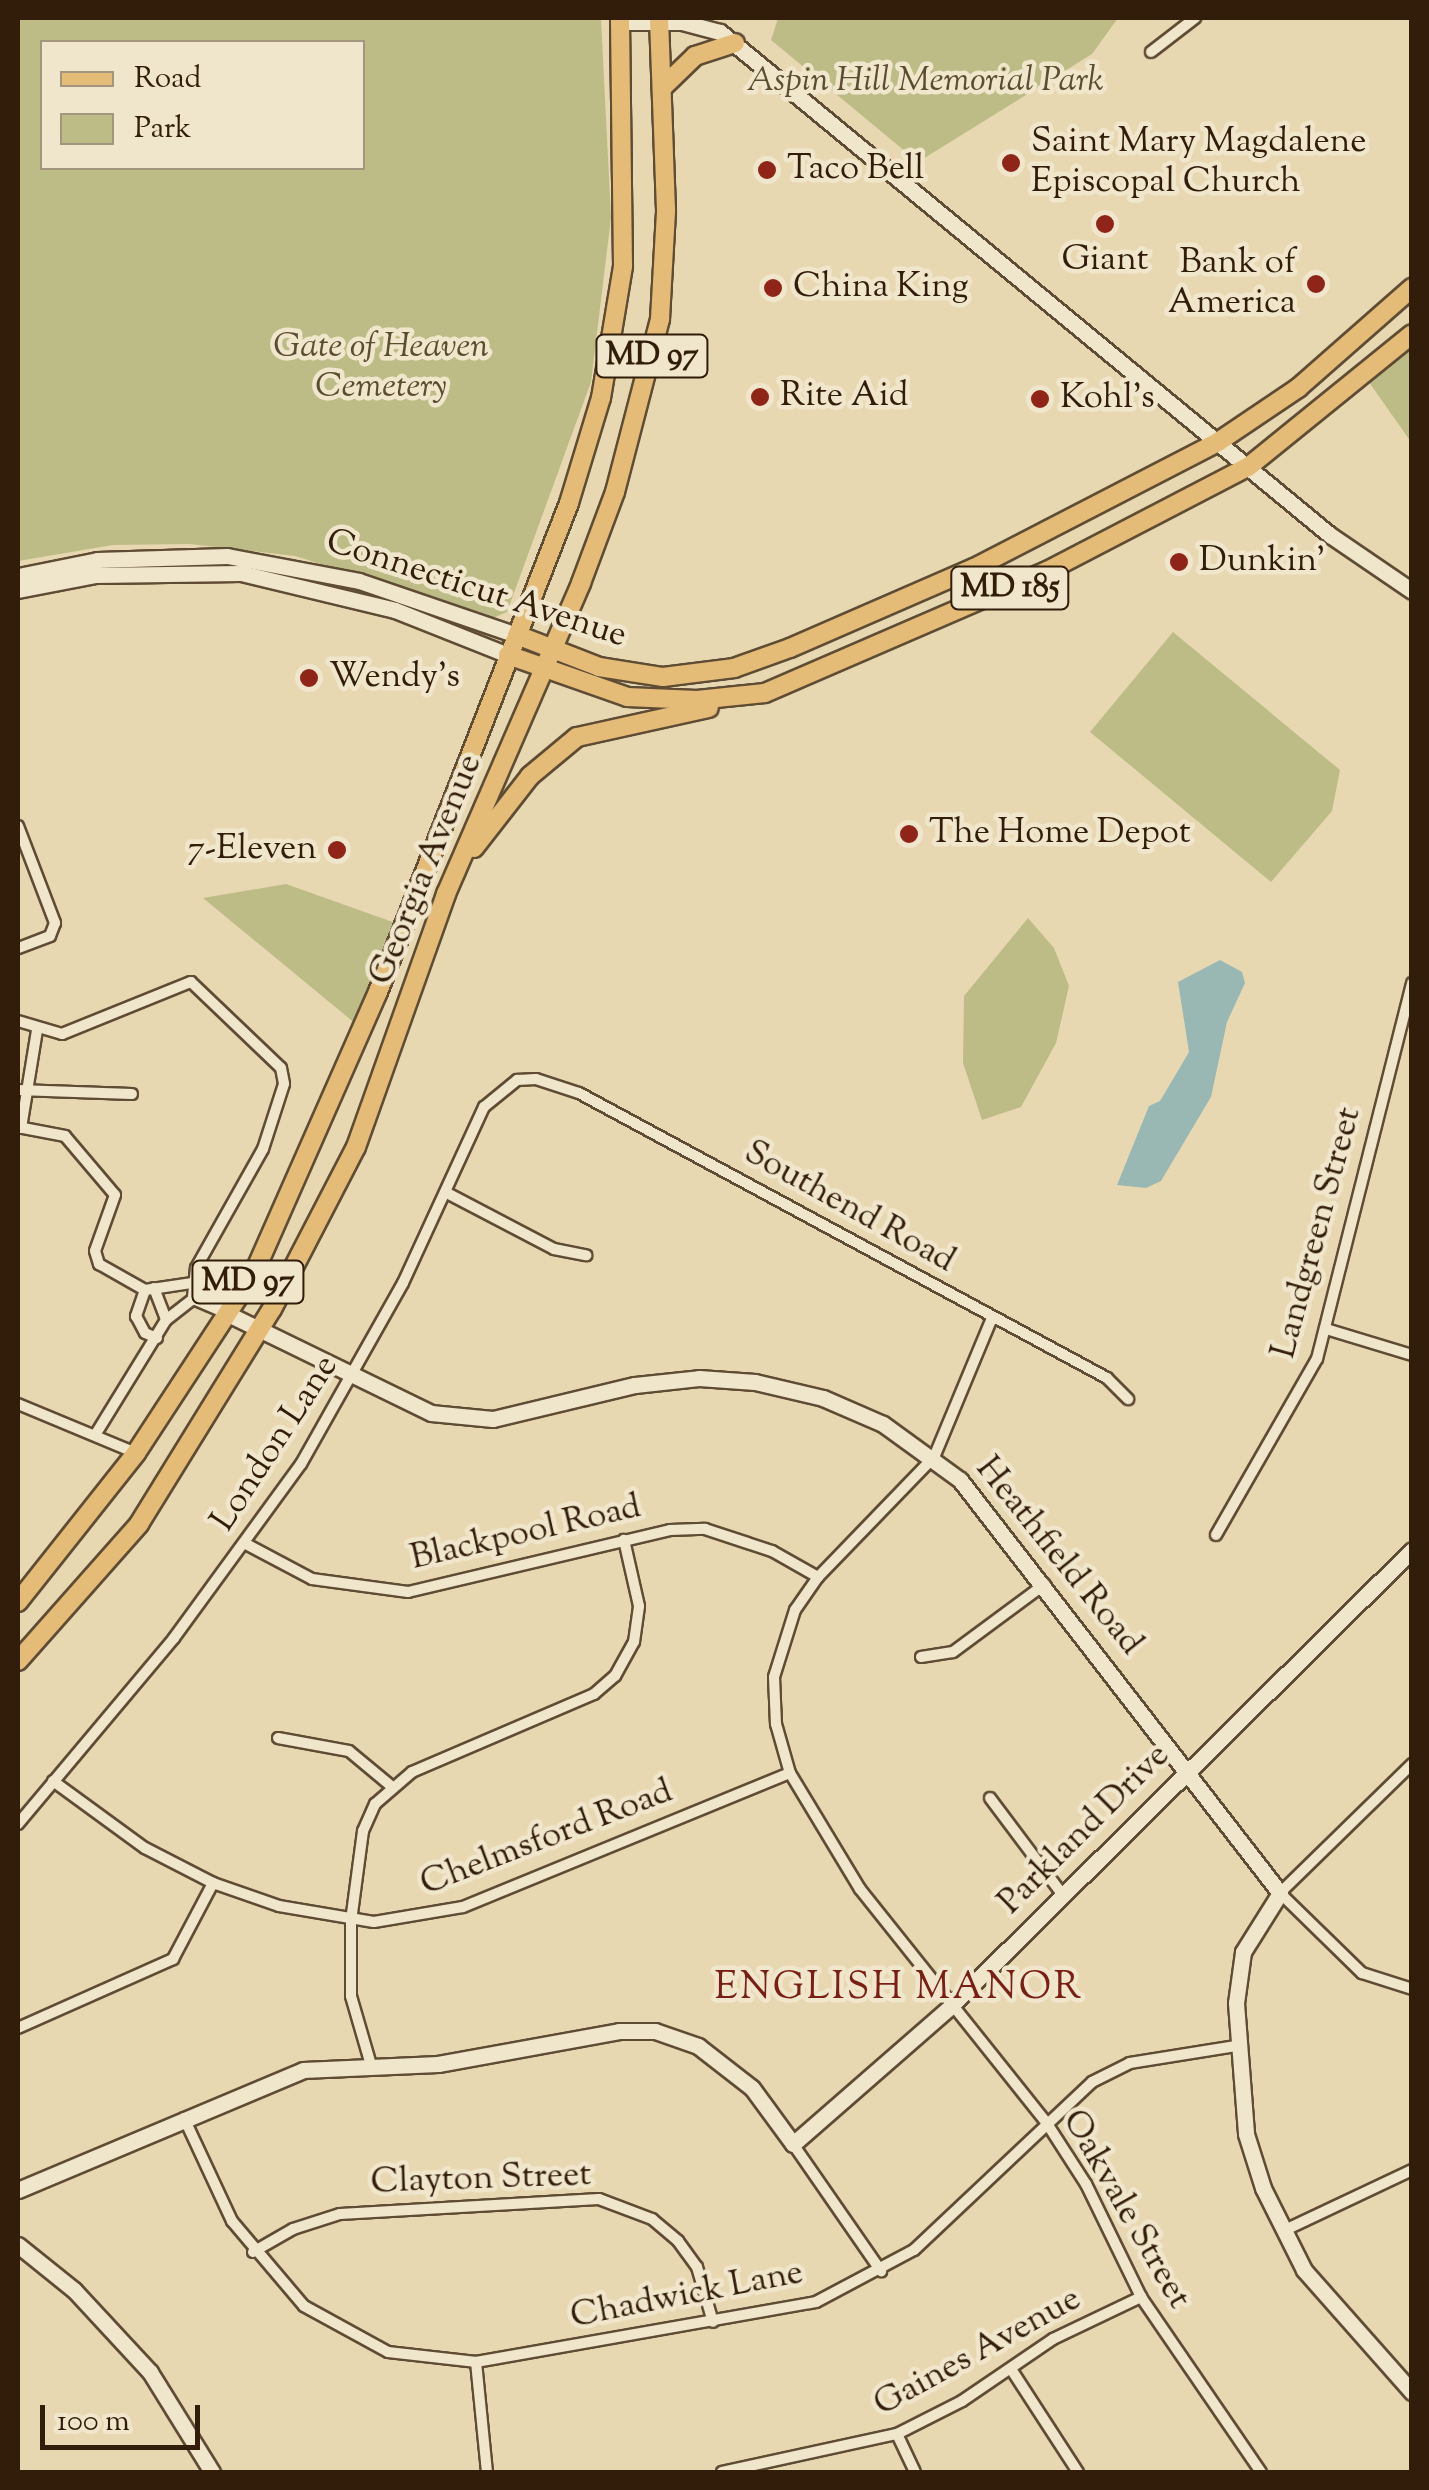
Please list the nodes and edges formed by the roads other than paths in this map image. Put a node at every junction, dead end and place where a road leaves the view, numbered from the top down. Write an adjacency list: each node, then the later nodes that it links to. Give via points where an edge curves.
1 (1195, 18): 5 (street)
2 (620, 20): 3 (street); 14 (main road, Georgia Avenue / MD 97, via 627,203 602,398 588,454)
3 (659, 20): 4 (street, via 699,25); 6 (main road, Georgia Avenue / MD 97)
4 (734, 43): 6 (main road, via 695,56); 9 (street)
5 (1150, 52)
6 (663, 87): 15 (main road, Georgia Avenue / MD 97, via 660,319 615,492)
7 (1412, 288): 9 (main road, Connecticut Avenue / MD 185, via 1298,388)
8 (1412, 334): 10 (main road, Connecticut Avenue / MD 185)
9 (1218, 442): 10 (street); 15 (main road, Connecticut Avenue / MD 185, via 974,568 748,664 663,676 613,671)
10 (1248, 467): 13 (street, via 1330,535); 18 (main road, Connecticut Avenue / MD 185, via 1047,571)
11 (18, 576): 14 (street, Connecticut Avenue, via 97,560 227,556 360,581)
12 (18, 590): 16 (street, Connecticut Avenue, via 94,574 241,573 396,610)
13 (1412, 590)
14 (517, 634): 15 (main road, Connecticut Avenue / MD 185); 16 (main road, Georgia Avenue / MD 97)
15 (552, 651): 17 (main road, Georgia Avenue / MD 97)
16 (508, 655): 17 (main road, Connecticut Avenue / MD 185); 34 (main road, Georgia Avenue / MD 97, via 314,1146)
17 (543, 672): 18 (main road, Connecticut Avenue / MD 185, via 627,697 697,700); 20 (main road, Georgia Avenue / MD 97)
18 (765, 693): 20 (main road, via 577,736 530,776)
19 (18, 826): 21 (street, via 55,922 50,936)
20 (456, 872): 37 (main road, Georgia Avenue / MD 97, via 356,1147)
21 (18, 948)
22 (1412, 983): 38 (street, Landgreen Street)
23 (18, 1020): 24 (street)
24 (37, 1030): 26 (street); 31 (street, via 62,1034 191,982 281,1068 284,1084 263,1149)
25 (536, 1079): 29 (street, London Lane, via 501,1087 484,1107); 35 (street, Southend Road, via 579,1093)
26 (22, 1092): 27 (street); 28 (street)
27 (132, 1094)
28 (19, 1128): 32 (street, via 65,1136 105,1181 117,1204 94,1256 118,1278)
29 (447, 1193): 30 (street, via 554,1249); 41 (street, London Lane)
30 (586, 1255)
31 (192, 1282): 32 (street); 33 (street); 34 (street, via 222,1300)
32 (149, 1289): 36 (street); 39 (street, via 136,1316 145,1334)
33 (193, 1299): 34 (street); 36 (street)
34 (228, 1314): 37 (street, Heathfield Road); 45 (main road, Georgia Avenue / MD 97)
35 (992, 1318): 42 (street, Southend Road, via 1107,1378); 46 (street, Oakvale Street)
36 (166, 1320): 39 (street)
37 (261, 1329): 41 (street, Heathfield Road); 55 (main road, Georgia Avenue / MD 97, via 139,1524)
38 (1326, 1329): 40 (street); 47 (street, Landgreen Street, via 1295,1408)
39 (158, 1338): 44 (street)
40 (1412, 1354)
41 (354, 1376): 46 (street, Heathfield Road, via 431,1413 464,1420 635,1385 699,1378 754,1382 822,1398 883,1424); 49 (street, London Lane)
42 (1128, 1399)
43 (18, 1404): 44 (street)
44 (96, 1432): 45 (street)
45 (136, 1453): 53 (main road, Georgia Avenue / MD 97)
46 (934, 1458): 51 (street, Oakvale Street); 52 (street, Heathfield Road, via 992,1513)
47 (1216, 1535)
48 (624, 1540): 49 (street, Blackpool Road, via 408,1592 312,1579); 51 (street, Blackpool Road, via 705,1529 772,1551); 61 (street, via 639,1606 634,1642 615,1676 594,1694)
49 (246, 1544): 60 (street, London Lane)
50 (1412, 1550): 58 (street, Parkland Drive)
51 (818, 1576): 59 (street, Oakvale Street, via 786,1631 774,1678 776,1724)
52 (1046, 1584): 54 (street, via 953,1652); 58 (street, Heathfield Road)
53 (18, 1602)
54 (921, 1657)
55 (18, 1661)
56 (278, 1738): 61 (street, via 349,1751)
57 (1412, 1764): 65 (street)
58 (1187, 1771): 65 (street, Heathfield Road); 66 (street, Parkland Drive)
59 (790, 1774): 67 (street, Chelmsford Road, via 463,1906 414,1920); 69 (street, Oakvale Street, via 860,1889)
60 (53, 1781): 63 (street, London Lane); 64 (street, Chelmsford Road, via 145,1848)
61 (391, 1786): 67 (street, via 363,1831)
62 (990, 1798): 66 (street)
63 (18, 1824)
64 (213, 1883): 67 (street, Chelmsford Road); 70 (street, via 173,1959)
65 (1280, 1893): 68 (street, via 1362,1974); 71 (street, via 1244,1952)
66 (1062, 1894): 69 (street, Parkland Drive)
67 (351, 1921): 72 (street, via 352,1996)
68 (1412, 1989)
69 (951, 2006): 74 (street, Oakvale Street); 75 (street, Parkland Drive)
70 (18, 2028)
71 (1236, 2046): 74 (street, Chadwick Lane, via 1130,2063 1092,2082); 78 (street, via 1246,2134)
72 (371, 2066): 73 (street, via 303,2070); 75 (street, via 438,2064 586,2035 656,2031 733,2068)
73 (184, 2118): 77 (street); 80 (street, Chadwick Lane, via 218,2197)
74 (1046, 2122): 81 (street, Chadwick Lane, via 914,2250); 82 (street, Oakvale Street, via 1086,2184)
75 (792, 2144): 81 (street)
76 (1412, 2170): 78 (street)
77 (18, 2190)
78 (1283, 2232): 86 (street, via 1333,2310)
79 (18, 2246): 88 (street, via 74,2290 150,2372)
80 (253, 2252): 83 (street, Clayton Street, via 293,2229 340,2214 600,2199 652,2219 678,2241 697,2267); 84 (street, Chadwick Lane, via 304,2306 356,2340 416,2359)
81 (881, 2271): 83 (street, Chadwick Lane, via 816,2302)
82 (1141, 2297): 85 (street, Gaines Avenue, via 1053,2339); 93 (street, Oakvale Street)
83 (713, 2322): 84 (street, Chadwick Lane)
84 (476, 2362): 89 (street)
85 (1011, 2369): 87 (street, Gaines Avenue); 92 (street)
86 (1412, 2392)
87 (898, 2434): 90 (street, Gaines Avenue); 91 (street)
88 (212, 2472)
89 (487, 2472)
90 (722, 2472)
91 (915, 2472)
92 (1078, 2472)
93 (1261, 2472)

